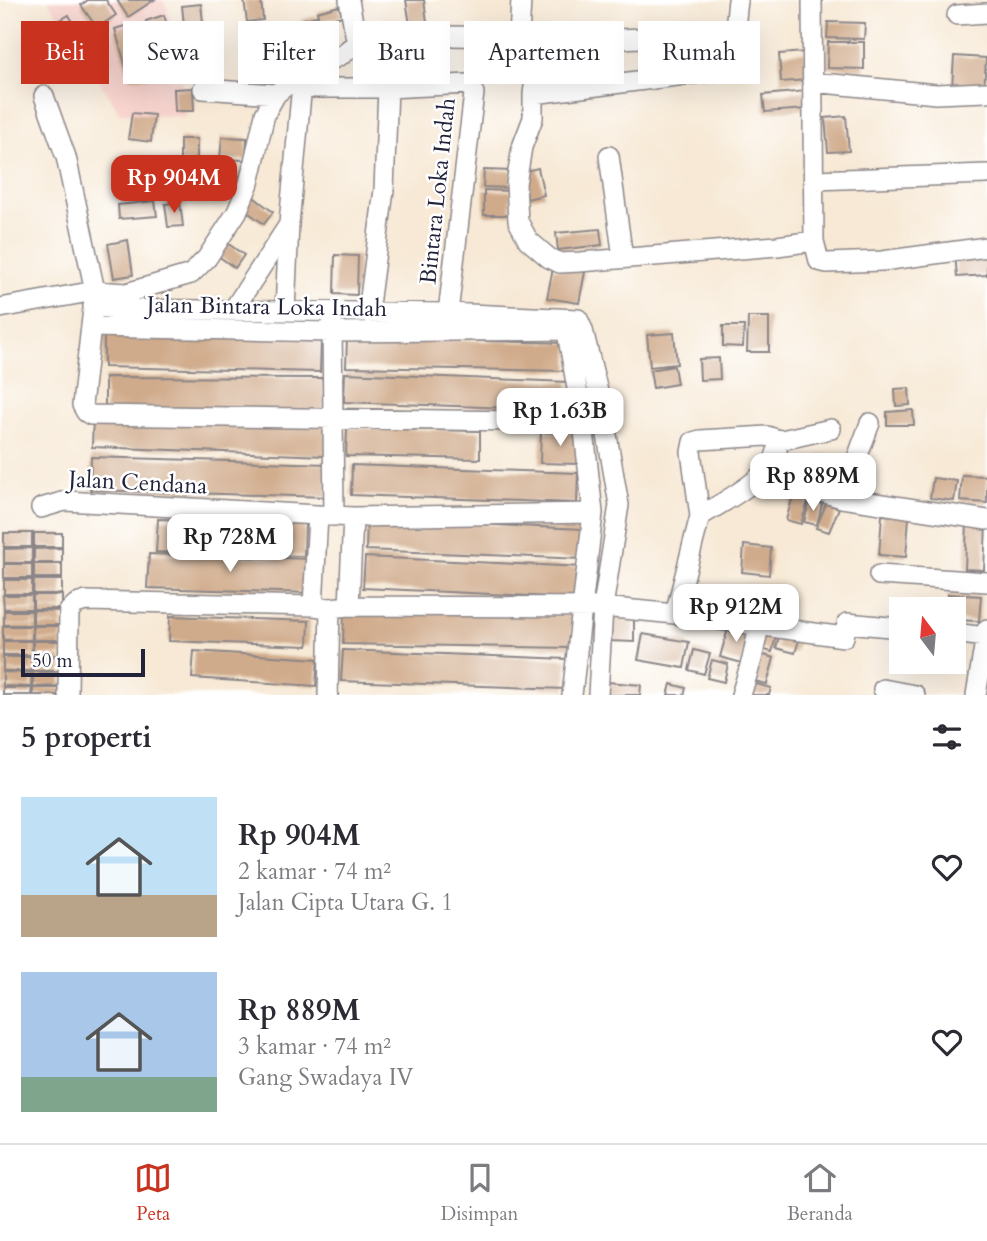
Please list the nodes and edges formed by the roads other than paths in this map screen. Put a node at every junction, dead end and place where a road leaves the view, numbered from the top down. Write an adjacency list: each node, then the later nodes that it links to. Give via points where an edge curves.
1 (349, 0): 8 (street)
2 (521, 0): 7 (street)
3 (738, 0): 9 (street, via 735,28 727,33)
4 (812, 0): 12 (street)
5 (987, 13): 6 (street)
6 (957, 15)
7 (520, 21)
8 (353, 22)
9 (624, 40)
10 (353, 47): 17 (street, via 297,77)
11 (638, 81): 18 (street)
12 (812, 82): 16 (street, via 936,94); 22 (street)
13 (534, 84): 18 (street)
14 (388, 88): 23 (street, Bintara Loka Indah, via 304,90); 32 (street, via 384,190); 33 (street, Bintara Loka Indah, via 468,84 474,93)
15 (203, 89): 17 (street)
16 (987, 92)
17 (276, 94): 27 (street, via 265,114 249,183 237,212 202,264 191,274)
18 (533, 94): 26 (street, via 533,118 516,184 521,230 542,253 560,263)
19 (44, 96): 27 (street, via 66,157)
20 (609, 156): 26 (street)
21 (987, 174): 22 (street)
22 (814, 180): 24 (street)
23 (289, 224): 29 (street); 30 (street, Bintara Loka Indah)
24 (814, 241): 25 (street, via 817,258 827,264); 26 (street)
25 (987, 247)
26 (623, 258)
27 (94, 298): 28 (street); 29 (street, Jalan Bintara Loka Indah); 35 (street)
28 (0, 308)
29 (233, 310): 30 (street, Jalan Bintara Loka Indah)
30 (285, 311): 31 (street, Jalan Bintara Loka Indah)
31 (332, 312): 32 (street, Jalan Bintara Loka Indah); 36 (street)
32 (368, 313): 33 (street, Jalan Bintara Loka Indah)
33 (449, 313): 34 (street, Jalan Bintara Loka Indah)
34 (572, 326): 36 (street, Jalan Bintara Loka Indah); 38 (street); 52 (street, via 603,412 619,505)
35 (91, 327): 36 (street, Jalan Bintara Loka Indah); 37 (street, via 82,405 91,415)
36 (332, 332): 37 (street)
37 (333, 420): 38 (street); 46 (street)
38 (583, 422): 45 (street)
39 (870, 423): 43 (street)
40 (831, 429): 41 (street)
41 (777, 441): 47 (street, via 777,453 764,472 737,495); 47 (street, via 767,436 693,442)
42 (808, 488): 43 (street)
43 (842, 498): 48 (street)
44 (41, 508): 46 (street, Jalan Cendana, via 65,501)
45 (593, 513): 46 (street, Jalan Cendana); 53 (street)
46 (335, 516): 51 (street); 51 (street)
47 (699, 516): 54 (street)
48 (987, 520)
49 (879, 575): 50 (street)
50 (987, 583)
51 (331, 607): 53 (street); 60 (street, via 76,604 67,621); 61 (street)
52 (603, 607): 53 (street); 54 (street); 63 (street)
53 (580, 608): 62 (street)
54 (674, 614): 55 (street)
55 (759, 626): 56 (street, via 844,638 847,623); 64 (street)
56 (889, 627)
57 (986, 633): 58 (street); 66 (street)
58 (966, 634)
59 (883, 690): 65 (street)
60 (68, 695)
61 (328, 695)
62 (572, 695)
63 (598, 695)
64 (741, 695)
65 (915, 695)
66 (976, 695)

